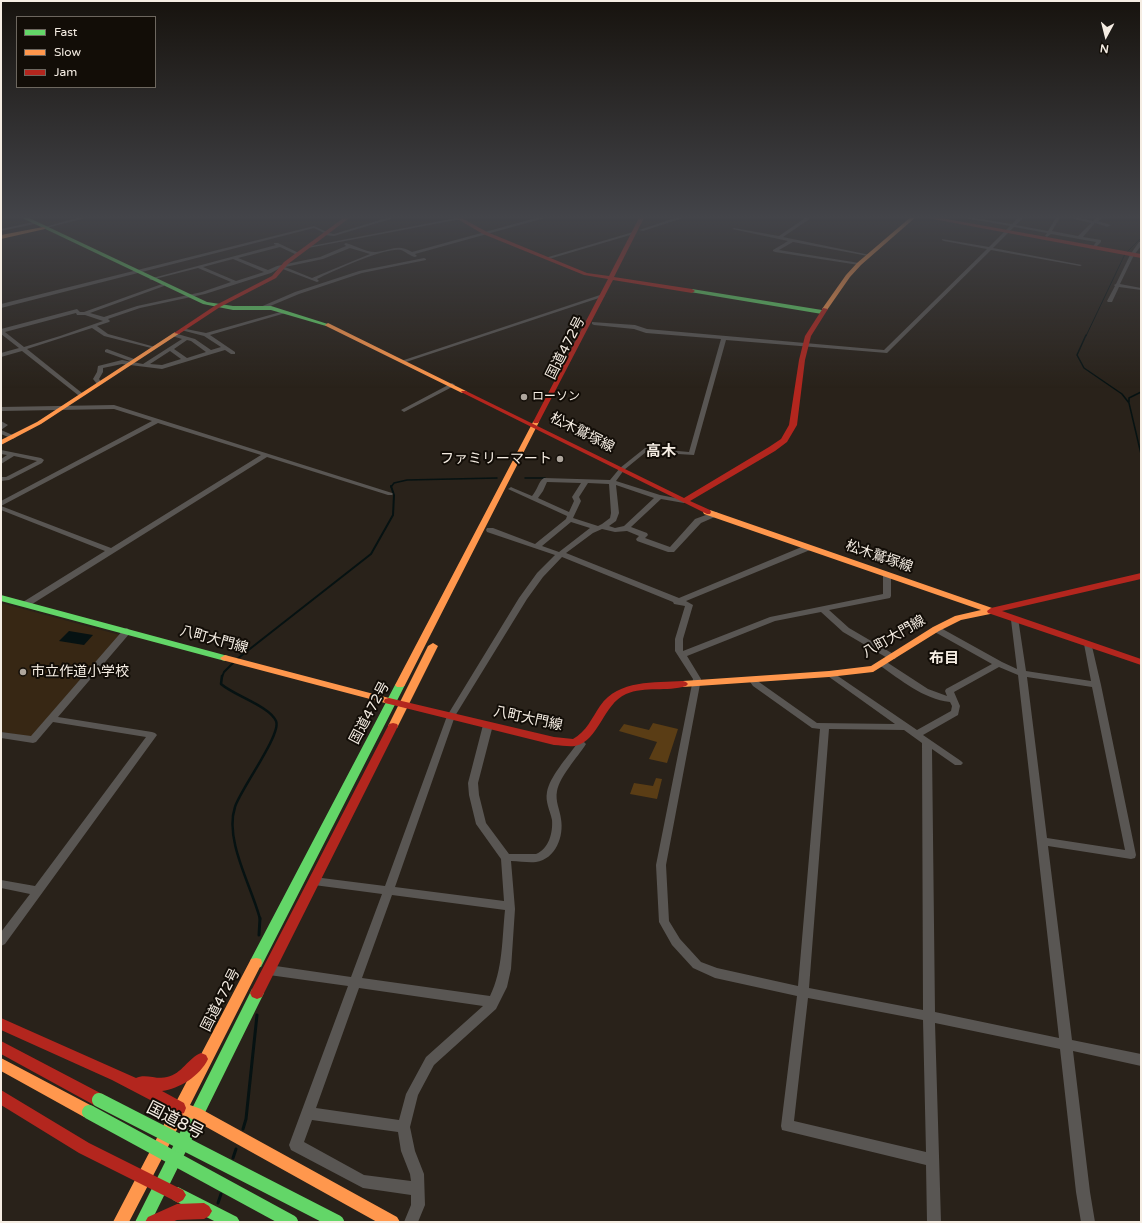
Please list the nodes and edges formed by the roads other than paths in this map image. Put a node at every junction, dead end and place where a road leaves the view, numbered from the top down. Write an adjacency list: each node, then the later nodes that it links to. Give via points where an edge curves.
1 (132, 273): 26 (street)
2 (138, 273): 15 (main road, 松木鷲塚線)
3 (173, 273): 15 (street)
4 (214, 273): 18 (street)
5 (265, 273): 18 (street)
6 (277, 273): 27 (main road, via 266,282)
7 (299, 273): 16 (street)
8 (326, 273): 16 (street)
9 (357, 273): 19 (street)
10 (584, 273): 17 (main road)
11 (616, 273): 17 (main road, 国道472号)
12 (852, 273): 31 (main road)
13 (965, 273): 43 (street, via 885,352)
14 (1124, 273): 21 (street)
15 (151, 279): 20 (main road, 松木鷲塚線)
16 (313, 279): 19 (street)
17 (613, 279): 24 (main road, 国道472号); 31 (main road); 35 (main road, 国道472号)
18 (234, 282): 23 (street)
19 (325, 284): 28 (street)
20 (162, 285): 23 (main road, 松木鷲塚線); 29 (street)
21 (1116, 285): 22 (street); 25 (street)
22 (1141, 289)
23 (187, 296): 27 (main road, 松木鷲塚線); 33 (street, via 139,307)
24 (602, 296): 54 (street); 63 (main road, 国道472号)
25 (1110, 301)
26 (1, 306)
27 (218, 306): 28 (main road, 松木鷲塚線); 37 (main road)
28 (261, 308): 30 (main road, 松木鷲塚線)
29 (85, 312): 32 (street, via 79,314 77,311); 33 (street)
30 (286, 312): 40 (street); 54 (main road, 松木鷲塚線, via 328,325)
31 (822, 312): 43 (main road)
32 (44, 319): 34 (street); 38 (street)
33 (104, 319): 36 (street, via 107,321)
34 (51, 322)
35 (594, 323): 42 (street); 63 (main road, 国道472号)
36 (93, 326): 44 (street, via 106,335); 46 (street)
37 (183, 329): 39 (main road); 40 (street)
38 (1, 331): 46 (street)
39 (174, 335): 41 (street); 44 (main road)
40 (206, 335): 45 (street)
41 (187, 338): 47 (street); 49 (street)
42 (724, 338): 43 (street); 72 (street, via 692,454 645,450)
43 (805, 345): 80 (main road, via 793,425 784,440)
44 (154, 348): 53 (main road)
45 (225, 348): 49 (street); 50 (street)
46 (22, 349): 51 (street); 57 (street)
47 (170, 349): 52 (street); 55 (street)
48 (107, 351): 53 (street)
49 (211, 353): 52 (street)
50 (233, 353)
51 (1, 355)
52 (186, 360): 55 (street, via 162,367)
53 (132, 362): 55 (street); 57 (main road)
54 (404, 362): 56 (main road, 松木鷲塚線)
55 (145, 365)
56 (452, 385): 60 (street); 63 (main road, 松木鷲塚線)
57 (80, 394): 59 (main road)
58 (1, 409): 59 (street)
59 (59, 409): 61 (street, via 114,407); 66 (main road)
60 (404, 410)
61 (157, 421): 70 (street); 81 (street)
62 (1, 423): 64 (street, via 5,425)
63 (538, 426): 72 (main road, 松木鷲塚線); 76 (main road, 国道472号); 116 (main road, 国道472号)
64 (1, 428)
65 (1, 432): 66 (street)
66 (13, 437): 67 (main road)
67 (1, 443)
68 (1, 452): 69 (street)
69 (13, 454): 71 (street); 73 (street, via 41,460 8,479)
70 (266, 455): 77 (street); 90 (street)
71 (1, 462)
72 (622, 469): 75 (street); 80 (main road, 松木鷲塚線)
73 (1, 479)
74 (586, 481): 75 (street); 79 (street, via 544,480 543,486); 84 (street, via 575,497 578,501)
75 (612, 482): 78 (street); 85 (street, via 616,512 606,526)
76 (511, 489): 79 (street); 87 (main road, 国道472号)
77 (390, 494)
78 (659, 497): 80 (street); 86 (street)
79 (534, 498): 84 (street)
80 (684, 501): 83 (main road, 松木鷲塚線)
81 (1, 504)
82 (1, 508): 90 (street)
83 (714, 514): 86 (street, via 698,521 672,550 640,539 644,534); 89 (main road, 松木鷲塚線)
84 (570, 517): 85 (street); 88 (street)
85 (599, 528): 86 (street); 91 (street)
86 (626, 529)
87 (490, 530): 88 (street); 92 (main road, 国道472号)
88 (537, 546): 91 (street)
89 (808, 548): 93 (main road, 松木鷲塚線); 96 (street)
90 (111, 552): 97 (street)
91 (561, 554): 96 (street); 118 (street, via 540,575 523,598)
92 (473, 566)
93 (887, 575): 98 (street, via 887,596); 99 (main road, 松木鷲塚線)
94 (1141, 576): 99 (main road, 八町大門線)
95 (1, 598): 97 (main road, 八町大門線)
96 (677, 602): 105 (street, via 689,605 679,639)
97 (26, 604): 102 (main road, 八町大門線)
98 (823, 609): 105 (street, via 773,619); 106 (street, via 846,630)
99 (990, 610): 100 (main road, 松木鷲塚線); 101 (main road, 八町大門線, via 958,618)
100 (1015, 620): 104 (main road, 松木鷲塚線); 111 (street)
101 (936, 629): 106 (main road, 八町大門線); 109 (street)
102 (127, 631): 116 (main road, 八町大門線); 119 (street)
103 (436, 639): 117 (main road, 国道472号)
104 (1088, 644): 107 (main road, 松木鷲塚線); 114 (street)
105 (682, 655): 113 (street, via 697,679)
106 (892, 657): 108 (main road, 八町大門線)
107 (1141, 662)
108 (882, 663): 110 (main road, 八町大門線, via 873,669); 115 (street, via 920,688)
109 (999, 664): 111 (street); 115 (street, via 949,691)
110 (829, 674): 112 (main road, 八町大門線); 122 (street)
111 (1022, 674): 114 (street); 128 (street)
112 (752, 679): 113 (main road, 八町大門線); 121 (street, via 815,726)
113 (696, 684): 125 (main road, 八町大門線, via 645,687 616,695); 138 (street, via 661,865 664,922 676,942 697,965 715,972)
114 (1097, 685): 128 (street, via 1131,855)
115 (953, 700): 123 (street, via 956,706 955,713)
116 (392, 702): 117 (main road, 八町大門線); 144 (main road, 国道472号)
117 (403, 705): 118 (main road, 八町大門線); 130 (main road, 国道472号)
118 (451, 716): 120 (main road, 八町大門線); 132 (street)
119 (51, 719): 124 (street, via 33,740); 133 (street, via 152,735)
120 (488, 725): 125 (main road, 八町大門線, via 554,741); 129 (street, via 473,783 474,795 481,824)
121 (825, 726): 122 (street); 138 (street)
122 (906, 727): 123 (street)
123 (917, 734): 126 (street)
124 (1, 735)
125 (578, 741): 129 (street, via 581,744 553,787 552,796 558,825 553,844 546,854 539,858)
126 (927, 743): 127 (street); 140 (street)
127 (958, 763)
128 (1043, 841): 142 (street)
129 (506, 858): 134 (street)
130 (313, 881): 132 (street); 136 (main road, 国道472号)
131 (1, 884): 133 (street)
132 (388, 890): 134 (street); 137 (street)
133 (38, 891): 135 (street)
134 (510, 906): 139 (street, via 501,987)
135 (1, 941)
136 (268, 970): 137 (street); 151 (main road, 国道472号)
137 (355, 982): 139 (street); 150 (street)
138 (803, 991): 140 (street); 153 (street, via 787,1126)
139 (494, 1002): 152 (street, via 430,1061 412,1094)
140 (929, 1016): 142 (street); 153 (street)
141 (1, 1024): 147 (main road)
142 (1066, 1045): 145 (street); 167 (street)
143 (1, 1047): 163 (main road, 国道8号, bridge)
144 (211, 1049): 147 (main road, via 174,1082 156,1086); 149 (main road, 国道472号)
145 (1141, 1060)
146 (1, 1064): 162 (main road, bridge)
147 (117, 1075): 149 (main road)
148 (1, 1098): 154 (main road, via 84,1148 127,1168)
149 (180, 1108): 151 (main road); 154 (main road, 国道472号)
150 (308, 1113): 152 (street); 156 (street, via 296,1145 363,1181)
151 (196, 1114): 155 (main road, 国道472号); 164 (main road)
152 (404, 1127): 156 (street, via 408,1151 417,1174)
153 (933, 1160): 166 (street)
154 (143, 1179): 155 (main road); 158 (main road, 国道472号)
155 (161, 1187): 157 (main road); 159 (main road, 国道472号)
156 (418, 1189): 165 (street, via 418,1205)
157 (209, 1211): 160 (main road, via 182,1210 166,1214); 161 (main road)
158 (121, 1222)
159 (143, 1222)
160 (153, 1222)
161 (232, 1222)
162 (291, 1222)
163 (337, 1222)
164 (392, 1222)
165 (410, 1222)
166 (934, 1222)
167 (1088, 1222)

